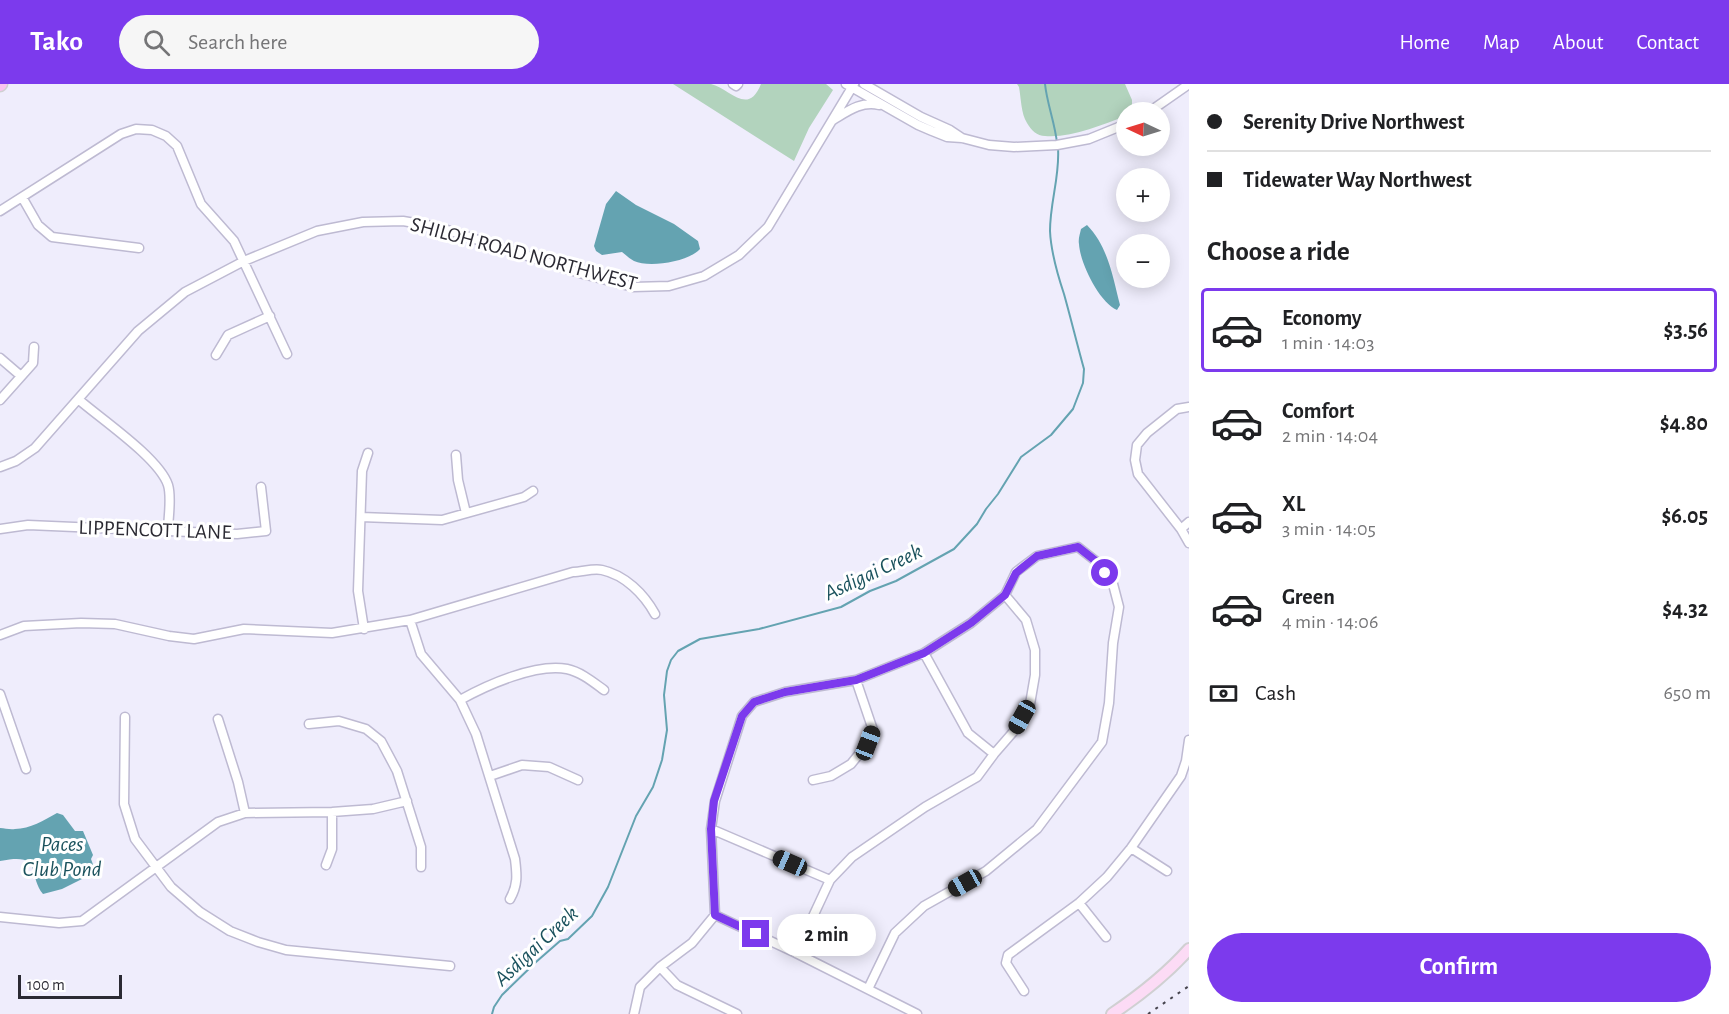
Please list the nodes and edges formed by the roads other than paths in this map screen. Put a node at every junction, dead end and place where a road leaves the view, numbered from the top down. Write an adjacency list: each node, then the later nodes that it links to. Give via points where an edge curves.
1 (733, 84): 2 (street)
2 (738, 84)
3 (864, 84): 9 (street)
4 (879, 84): 9 (street)
5 (1189, 84): 7 (street)
6 (850, 85): 8 (street); 10 (street, SHILOH ROAD NORTHWEST)
7 (1163, 102)
8 (889, 108): 10 (street, via 865,104); 12 (street, via 947,137)
9 (921, 117): 12 (street)
10 (833, 120): 16 (street, SHILOH ROAD NORTHWEST, via 762,234 728,264 690,281 648,287 618,284 438,227 391,220 317,231)
11 (1116, 128): 12 (street, via 1089,139 1042,147 989,145)
12 (962, 138)
13 (22, 197): 14 (street); 15 (street, via 38,225 52,237); 16 (street, via 121,134 136,129 152,130 177,146 201,204 234,241)
14 (0, 211)
15 (140, 248)
16 (244, 261): 17 (street); 23 (street, SHILOH ROAD NORTHWEST, via 185,292 160,311)
17 (270, 316): 19 (street); 20 (street, via 228,335)
18 (34, 347): 22 (street, via 33,363)
19 (287, 354)
20 (216, 355)
21 (0, 358): 22 (street)
22 (21, 376): 24 (street)
23 (78, 399): 28 (street, SHILOH ROAD NORTHWEST, via 35,448); 36 (street, via 162,472 169,487)
24 (0, 400)
25 (1189, 407): 35 (street, via 1178,409 1147,433 1137,445 1135,460 1138,474)
26 (368, 453): 32 (street, via 362,471)
27 (456, 455): 31 (street)
28 (0, 466)
29 (261, 487): 36 (street, LIPPENCOTT LANE, via 266,531)
30 (533, 491): 31 (street, via 524,498)
31 (466, 513): 32 (street, via 442,520)
32 (361, 517): 41 (street, via 358,591)
33 (1189, 522): 35 (street)
34 (0, 529): 36 (street, LIPPENCOTT LANE, via 28,525)
35 (1181, 529): 37 (street)
36 (168, 531)
37 (1189, 543)
38 (1005, 595): 43 (street); 52 (street, via 1026,620 1035,650 1035,675 1030,704); 76 (street, via 1016,573 1037,556 1078,547 1097,562 1113,584 1119,607 1102,742 1037,830 986,871 924,906 895,933)
39 (655, 614): 40 (street, via 626,580 601,570 573,572)
40 (410, 620): 41 (street); 47 (street, via 421,654)
41 (363, 629): 42 (street, via 332,633 244,629 194,639 115,624 81,623 24,626)
42 (0, 635)
43 (924, 653): 44 (street); 52 (street, via 968,733)
44 (856, 680): 56 (street, via 873,730 868,743 851,764 831,776); 60 (street, via 785,692 754,702 742,716 729,753 714,801)
45 (604, 690): 47 (street, via 567,669 544,669 482,688)
46 (0, 694): 53 (street)
47 (460, 700): 54 (street)
48 (125, 717): 63 (street, via 124,804 135,839)
49 (218, 719): 59 (street)
50 (309, 724): 57 (street, via 339,721 366,729 381,741)
51 (1189, 740): 61 (street, via 1181,776)
52 (994, 754): 66 (street, via 978,777 861,851)
53 (26, 769)
54 (490, 776): 55 (street, via 522,765 549,767); 67 (street, via 518,876)
55 (578, 780)
56 (813, 780)
57 (407, 801): 58 (street); 64 (street, via 422,847)
58 (332, 812): 59 (street); 62 (street, via 332,849)
59 (244, 813): 63 (street, via 218,822)
60 (711, 829): 66 (street); 69 (street)
61 (1131, 848): 65 (street); 68 (street)
62 (326, 865)
63 (156, 867): 70 (street, via 82,921 59,923); 74 (street, via 171,887 200,912 230,931 258,942 286,950)
64 (421, 867)
65 (1167, 871)
66 (830, 880): 73 (street)
67 (510, 899)
68 (1078, 903): 71 (street); 77 (street, via 1008,955 1006,963)
69 (715, 915): 73 (street); 75 (street, via 692,943)
70 (0, 917)
71 (1106, 937)
72 (1189, 949): 81 (main road, via 1172,968)
73 (796, 953): 76 (street)
74 (450, 966)
75 (660, 967): 78 (street, via 640,987); 79 (street, via 677,985)
76 (868, 989): 80 (street)
77 (1024, 991)
78 (634, 1014)
79 (737, 1014)
80 (917, 1014)
81 (1112, 1014)

